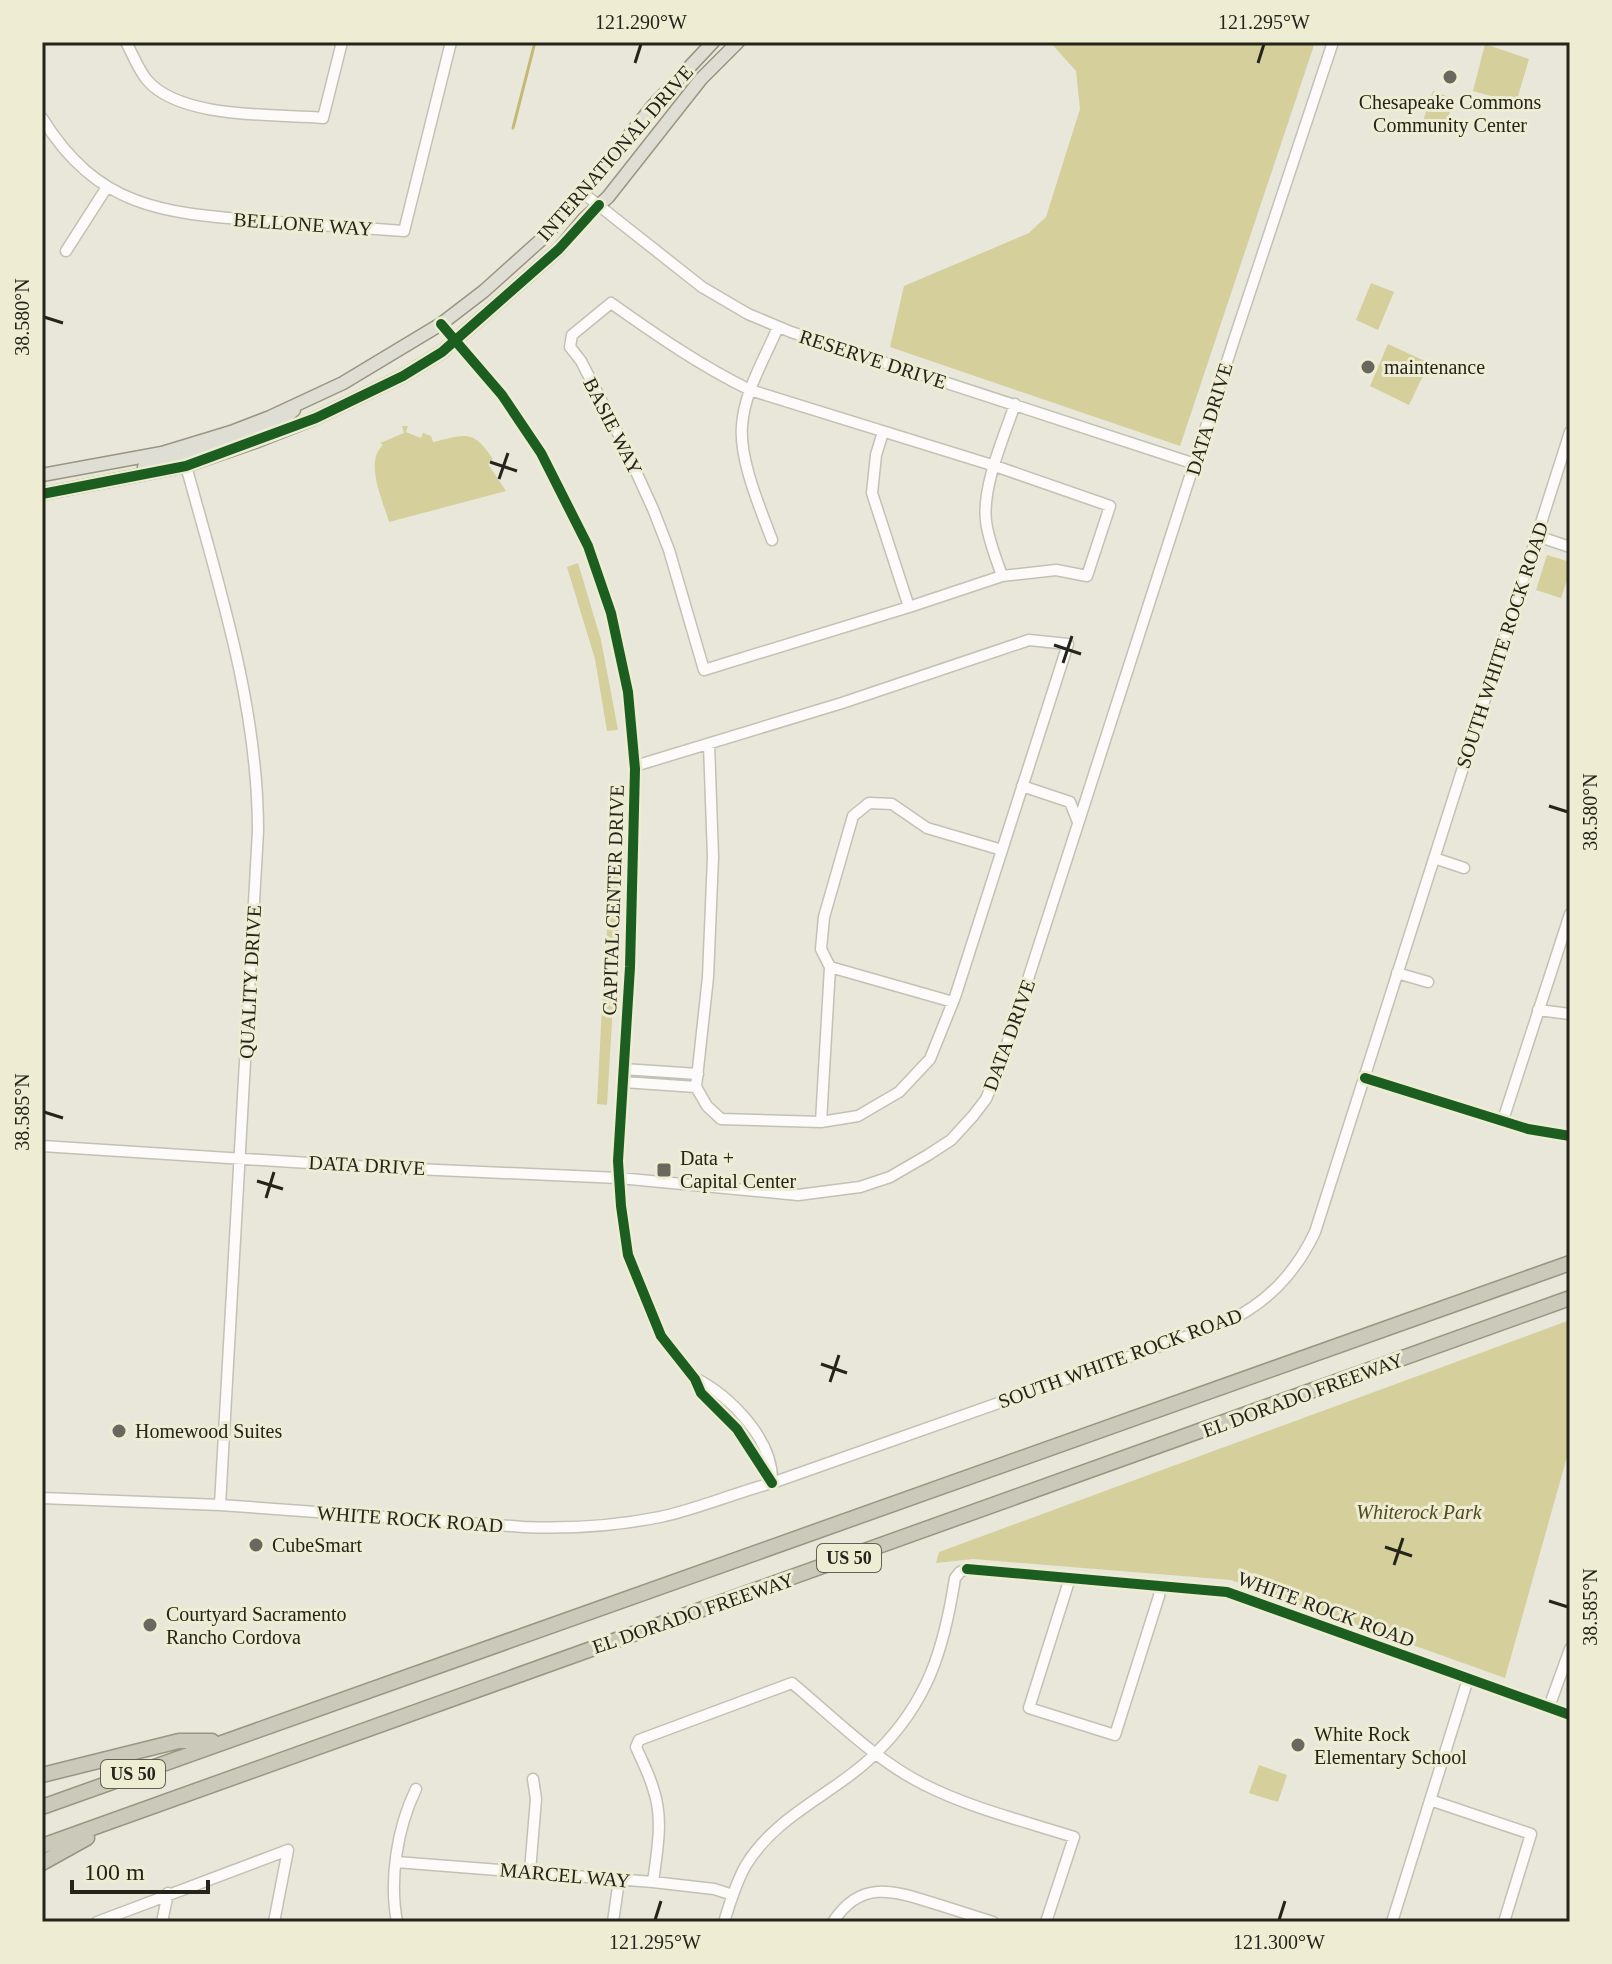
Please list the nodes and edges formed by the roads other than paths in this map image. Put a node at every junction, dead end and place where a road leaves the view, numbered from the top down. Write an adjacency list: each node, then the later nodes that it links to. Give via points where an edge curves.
1 (126, 42): 2 (street, via 148,80 180,103 323,118)
2 (342, 42)
3 (451, 42): 8 (street, BELLONE WAY, via 404,231 188,215 144,205)
4 (713, 42): 9 (main road, INTERNATIONAL DRIVE)
5 (738, 42): 10 (main road, INTERNATIONAL DRIVE, via 701,79)
6 (1333, 42): 21 (street, DATA DRIVE)
7 (42, 118): 8 (street, BELLONE WAY, via 74,161)
8 (107, 187): 11 (street)
9 (583, 193): 10 (street, RESERVE DRIVE); 12 (main road, INTERNATIONAL DRIVE, via 543,238)
10 (599, 205): 13 (street, RESERVE DRIVE, via 702,287); 14 (main road, INTERNATIONAL DRIVE, via 559,249)
11 (66, 251)
12 (441, 324): 14 (street, CAPITAL CENTER DRIVE); 16 (main road, INTERNATIONAL DRIVE)
13 (778, 327): 15 (street); 17 (street, RESERVE DRIVE)
14 (454, 338): 22 (main road, INTERNATIONAL DRIVE, via 442,352 403,376 316,418); 33 (street, CAPITAL CENTER DRIVE, via 523,423 588,546 619,647)
15 (750, 390): 18 (street, BASIE WAY); 28 (street, via 742,423 744,453); 31 (street, BASIE WAY, via 699,363 611,303 572,335 570,347 653,509 704,670)
16 (307, 401): 20 (main road, INTERNATIONAL DRIVE); 22 (main road, via 277,425 189,455)
17 (1015, 404): 21 (street, RESERVE DRIVE); 23 (street)
18 (883, 432): 23 (street, BASIE WAY); 31 (street, via 872,493)
19 (1570, 432): 27 (street, SOUTH WHITE ROCK ROAD)
20 (174, 450): 24 (main road, INTERNATIONAL DRIVE); 25 (main road, via 173,459)
21 (1195, 464): 35 (street, DATA DRIVE)
22 (186, 466): 25 (main road, INTERNATIONAL DRIVE); 55 (street, QUALITY DRIVE, via 243,685 258,790)
23 (995, 466): 30 (street, via 986,518); 30 (street, BASIE WAY, via 1110,506 1087,576 1056,570)
24 (42, 475)
25 (78, 487): 26 (main road, INTERNATIONAL DRIVE)
26 (42, 494)
27 (1537, 536): 29 (street); 37 (street, SOUTH WHITE ROCK ROAD)
28 (772, 540)
29 (1570, 547)
30 (1002, 576): 31 (street, BASIE WAY)
31 (909, 607)
32 (709, 744): 33 (street); 34 (street, via 1029,640 1068,644); 47 (street, via 713,857)
33 (635, 766): 46 (street, CAPITAL CENTER DRIVE)
34 (1022, 786): 35 (street, via 1070,802); 36 (street)
35 (1078, 822): 56 (street, DATA DRIVE, via 996,1078 986,1099 951,1140 890,1177 842,1191 788,1195)
36 (1002, 850): 40 (street, via 927,828 892,804 869,803 853,816 824,917 821,949); 43 (street)
37 (1434, 858): 38 (street); 41 (street, SOUTH WHITE ROCK ROAD)
38 (1464, 868)
39 (1570, 914): 44 (street)
40 (830, 967): 43 (street); 52 (street)
41 (1397, 973): 42 (street); 48 (street, SOUTH WHITE ROCK ROAD)
42 (1428, 982)
43 (953, 1002): 52 (street, via 930,1059 899,1092 858,1116)
44 (1538, 1010): 45 (street); 51 (street)
45 (1570, 1014)
46 (623, 1069): 47 (street); 49 (street, CAPITAL CENTER DRIVE)
47 (698, 1074): 50 (street)
48 (1365, 1078): 51 (street); 59 (street, SOUTH WHITE ROCK ROAD, via 1304,1255 1278,1287 1250,1309 1225,1323)
49 (623, 1082): 50 (street); 56 (street, CAPITAL CENTER DRIVE)
50 (696, 1087): 52 (street, via 721,1119)
51 (1503, 1120): 53 (street)
52 (821, 1122)
53 (1570, 1136)
54 (42, 1146): 55 (street, DATA DRIVE)
55 (241, 1157): 56 (street, DATA DRIVE); 61 (street, QUALITY DRIVE)
56 (619, 1178): 59 (street, CAPITAL CENTER DRIVE, via 626,1243 661,1336 701,1393 737,1429)
57 (1570, 1263): 68 (highway, EL DORADO FREEWAY / US 50)
58 (1570, 1298): 75 (highway, EL DORADO FREEWAY / US 50)
59 (772, 1483): 61 (street, WHITE ROCK ROAD, via 661,1517 566,1528)
60 (42, 1498): 61 (street, WHITE ROCK ROAD)
61 (220, 1505)
62 (1070, 1578): 63 (street, WHITE ROCK ROAD); 63 (street, via 1029,1708 1115,1735); 69 (street, WHITE ROCK ROAD, via 960,1572 929,1679)
63 (1160, 1586): 65 (street, WHITE ROCK ROAD, via 1227,1592)
64 (1570, 1649): 66 (street)
65 (1468, 1679): 66 (street, WHITE ROCK ROAD); 73 (street)
66 (1549, 1707): 67 (street, WHITE ROCK ROAD)
67 (1570, 1715)
68 (224, 1741): 70 (highway, via 179,1741); 74 (highway, EL DORADO FREEWAY / US 50)
69 (876, 1753): 81 (street, via 792,1683 639,1740 636,1747 658,1811); 83 (street, via 770,1834 746,1865); 92 (street, via 939,1792 1074,1837)
70 (42, 1775)
71 (533, 1779): 79 (street)
72 (416, 1789): 77 (street)
73 (1430, 1800): 93 (street); 94 (street, via 1531,1834)
74 (42, 1807)
75 (127, 1815): 76 (highway, EL DORADO FREEWAY / US 50); 78 (highway)
76 (42, 1846)
77 (396, 1862): 79 (street, MARCEL WAY); 87 (street)
78 (42, 1863)
79 (530, 1871): 80 (street, MARCEL WAY)
80 (619, 1880): 81 (street, MARCEL WAY); 88 (street)
81 (653, 1882): 83 (street, MARCEL WAY)
82 (168, 1893): 84 (street); 85 (street); 86 (street, via 288,1850)
83 (733, 1895): 89 (street)
84 (97, 1922)
85 (162, 1922)
86 (274, 1922)
87 (397, 1922)
88 (613, 1922)
89 (724, 1922)
90 (833, 1922): 91 (street, via 854,1900 883,1891)
91 (993, 1922)
92 (1046, 1922)
93 (1392, 1922)
94 (1504, 1922)

